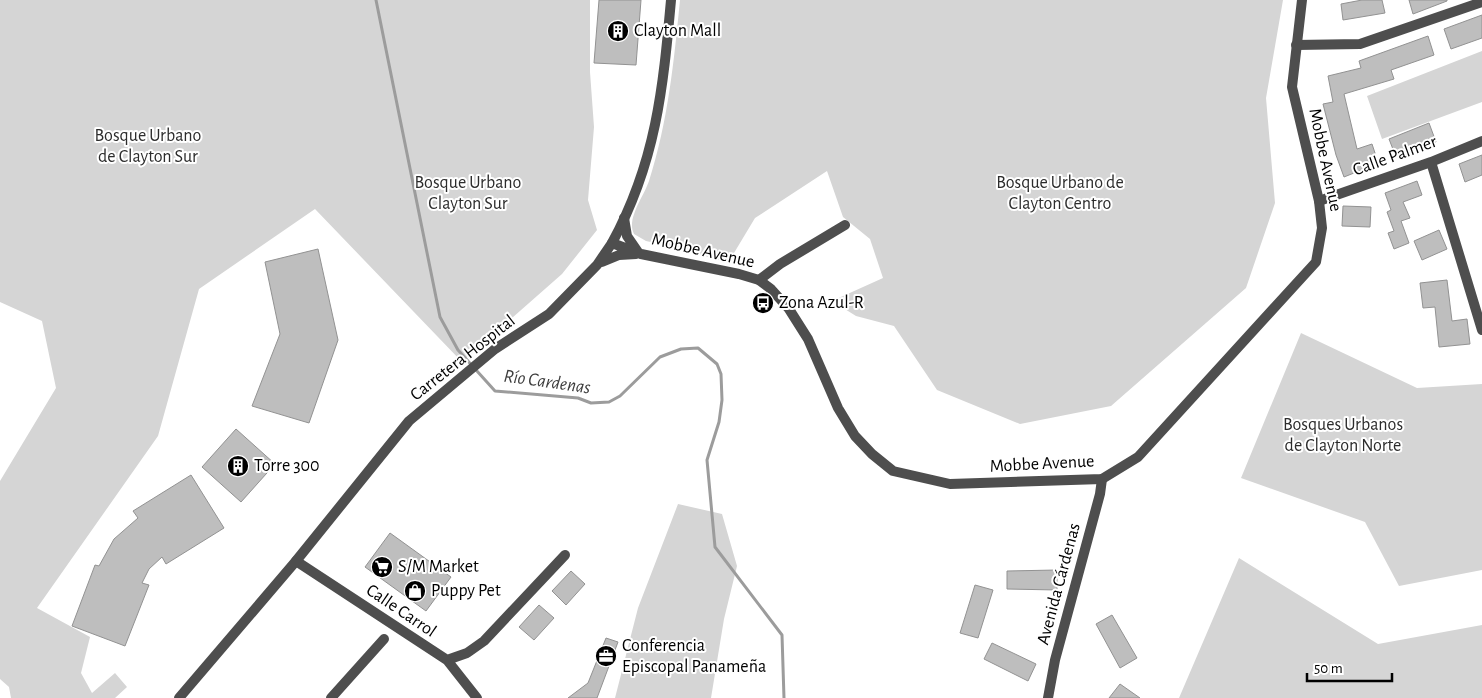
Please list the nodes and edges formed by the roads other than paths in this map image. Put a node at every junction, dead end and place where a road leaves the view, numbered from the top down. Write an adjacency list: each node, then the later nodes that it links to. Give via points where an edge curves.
1 (671, 0): 8 (street, Carretera Hospital, via 665,65 652,142 645,171)
2 (1302, 0): 4 (street, Mobbe Avenue)
3 (1482, 2): 4 (street, via 1360,44)
4 (1296, 45): 7 (street, Mobbe Avenue, via 1292,87)
5 (1482, 141): 6 (street, Calle Palmer)
6 (1431, 162): 7 (street, Calle Palmer); 14 (street)
7 (1319, 200): 15 (street, Mobbe Avenue, via 1322,228 1316,262 1138,457)
8 (624, 218): 10 (street, Carretera Hospital); 11 (street, via 627,236)
9 (844, 224): 13 (street)
10 (612, 243): 11 (street, Mobbe Avenue); 12 (street, Carretera Hospital)
11 (641, 254): 12 (street, via 619,255); 13 (street, Mobbe Avenue)
12 (597, 265): 17 (street, Carretera Hospital, via 549,314 495,350 436,396 397,435)
13 (759, 280): 15 (street, Mobbe Avenue, via 790,309 808,339 838,408 856,436 893,471 950,484)
14 (1482, 330)
15 (1102, 479): 23 (street, Avenida Cárdenas)
16 (565, 555): 19 (street, via 484,642)
17 (296, 561): 19 (street, Calle Carrol); 20 (street, Carretera Hospital)
18 (384, 639): 21 (street)
19 (447, 660): 22 (street, Calle Carrol)
20 (179, 698)
21 (332, 698)
22 (477, 698)
23 (1048, 698)

